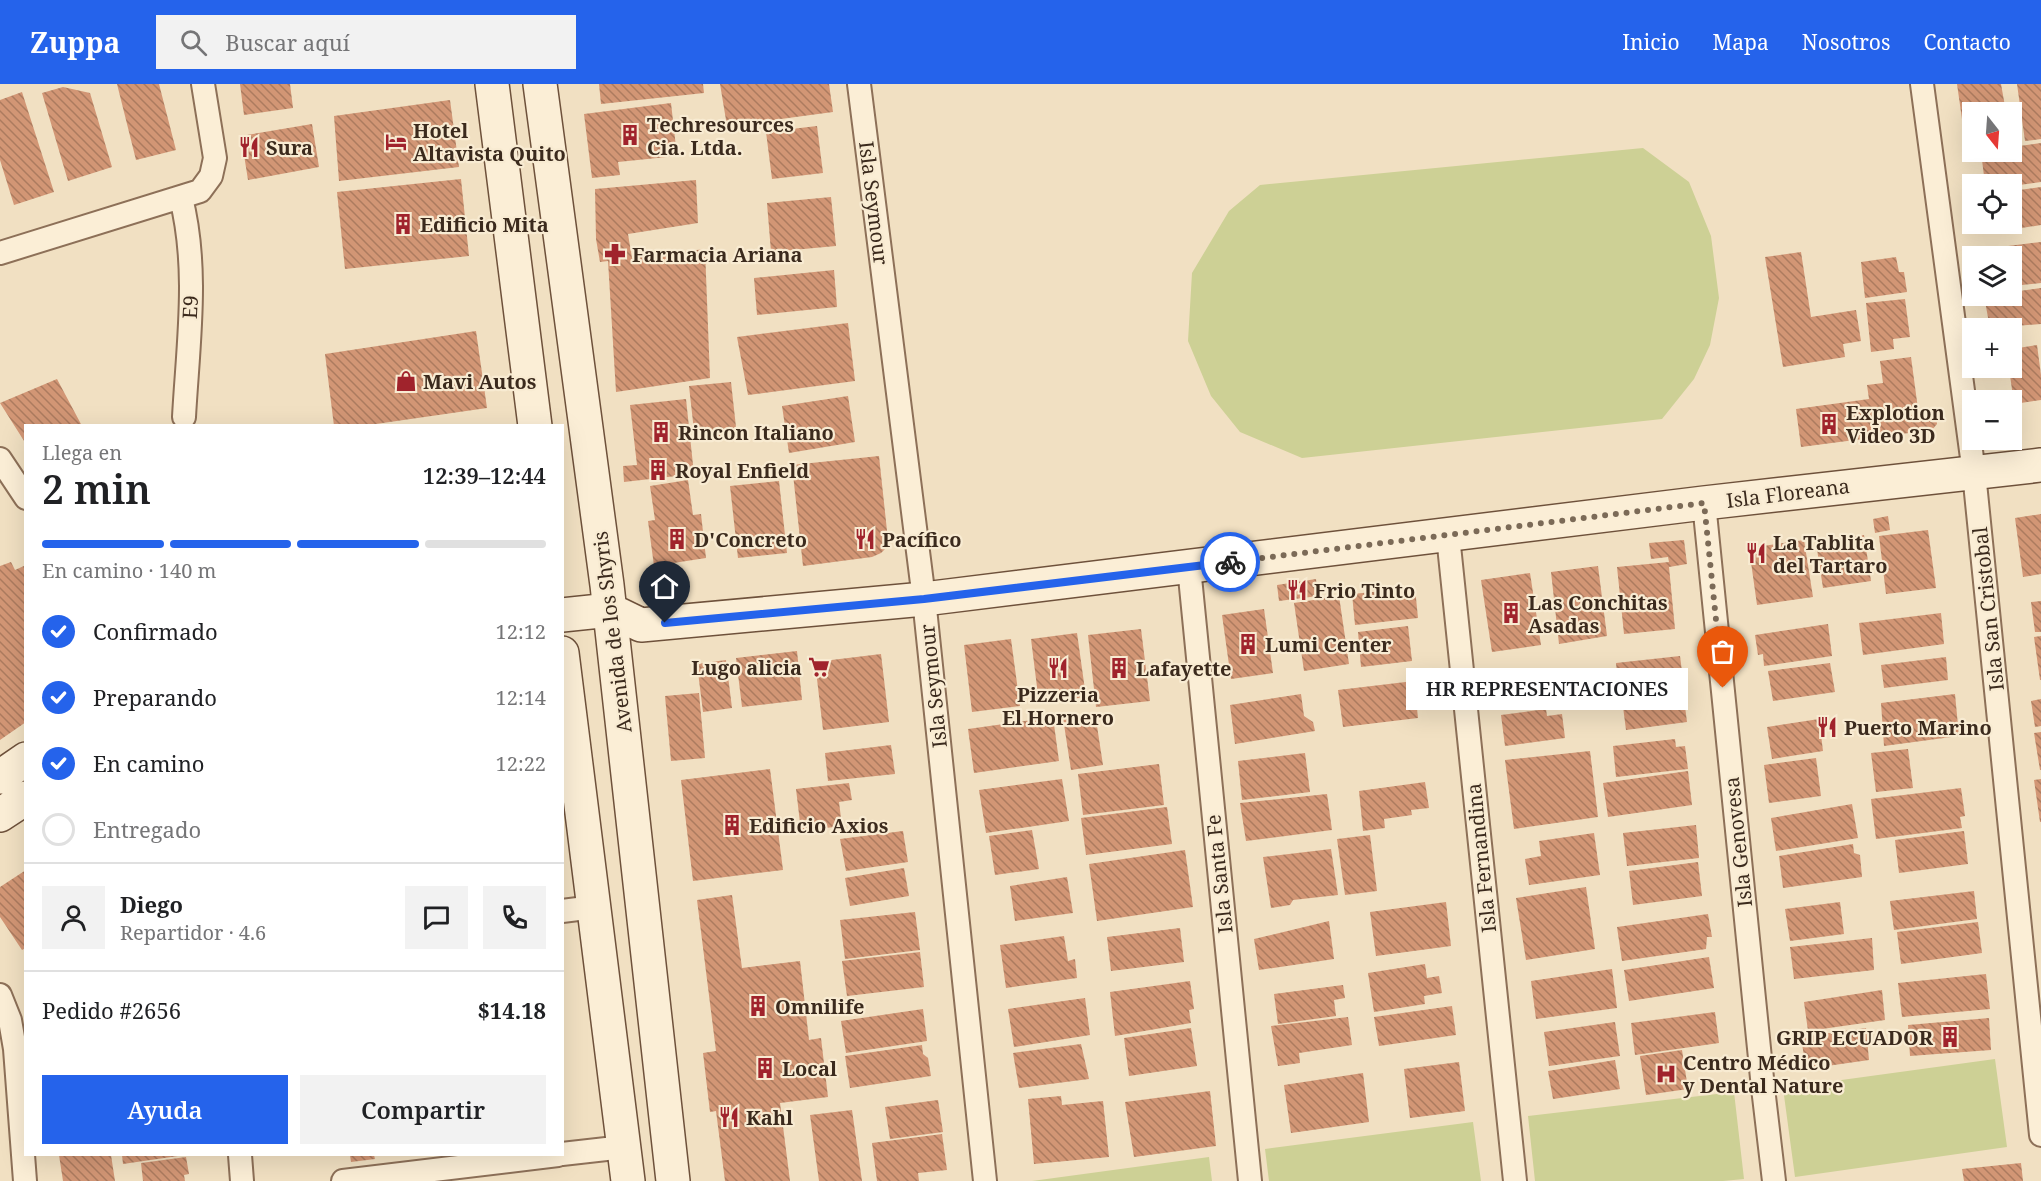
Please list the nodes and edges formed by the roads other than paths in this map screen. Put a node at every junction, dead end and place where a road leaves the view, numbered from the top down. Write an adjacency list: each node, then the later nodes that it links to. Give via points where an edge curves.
1 (203, 84): 6 (street, via 214,168 207,185)
2 (492, 84): 9 (main road)
3 (540, 84): 18 (main road, Avenida de los Shyris)
4 (859, 84): 17 (street, Isla Seymour)
5 (1922, 84): 12 (street, Isla San Cristobal)
6 (181, 198): 7 (street); 8 (street, E9, via 192,276)
7 (0, 253)
8 (184, 417)
9 (535, 424)
10 (0, 459): 13 (street)
11 (2041, 465): 12 (main road, Isla Floreana)
12 (1974, 473): 14 (main road, Isla Floreana); 30 (street, Isla San Cristobal)
13 (24, 495)
14 (1704, 503): 15 (main road, Isla Floreana); 43 (street, Isla Genovesa)
15 (1448, 536): 16 (main road, Isla Floreana); 42 (street, Isla Fernandina)
16 (1189, 567): 17 (main road, Isla Floreana); 41 (street, Isla Santa Fe)
17 (924, 599): 20 (main road, Isla Floreana); 40 (street, Isla Seymour)
18 (610, 610): 19 (main road); 20 (main road); 21 (main road, Avenida de los Shyris)
19 (564, 615)
20 (641, 625): 21 (main road)
21 (614, 645): 22 (main road); 39 (main road, Avenida de los Shyris)
22 (564, 652)
23 (564, 684): 28 (main road)
24 (24, 760): 25 (main road)
25 (0, 777)
26 (24, 799): 27 (main road)
27 (0, 815)
28 (578, 909): 31 (main road)
29 (0, 995): 35 (street, via 15,1049)
30 (2041, 1135)
31 (624, 1147): 32 (street); 38 (main road)
32 (564, 1154)
33 (240, 1156): 36 (street)
34 (550, 1156): 37 (street)
35 (25, 1181)
36 (243, 1181)
37 (344, 1181)
38 (628, 1181)
39 (674, 1181)
40 (985, 1181)
41 (1250, 1181)
42 (1515, 1181)
43 (1774, 1181)

